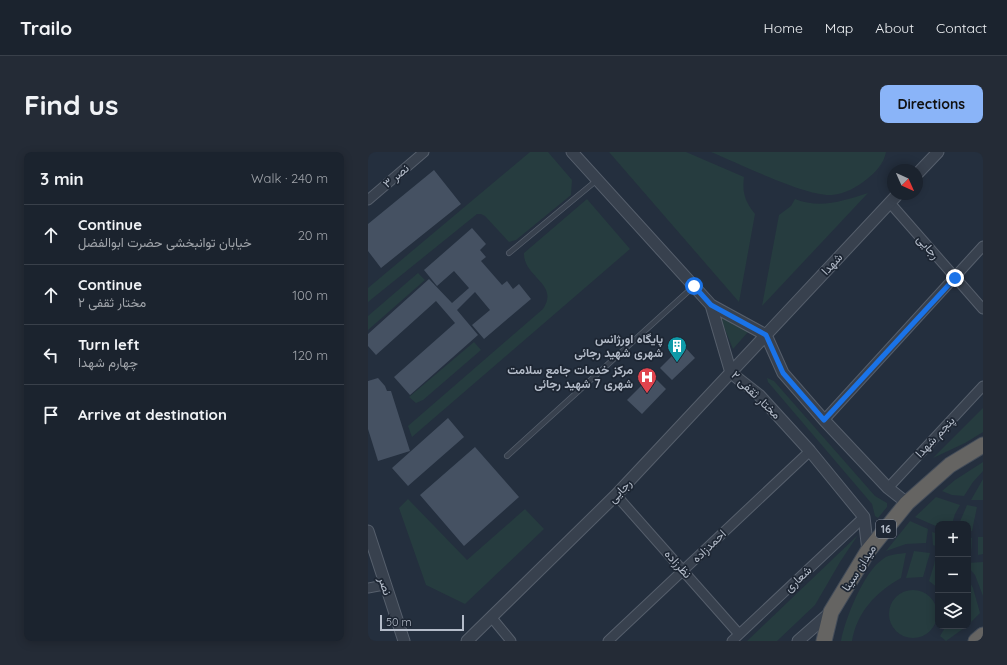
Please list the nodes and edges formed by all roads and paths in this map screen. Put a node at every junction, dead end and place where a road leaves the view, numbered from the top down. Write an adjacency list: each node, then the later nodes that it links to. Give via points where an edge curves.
1 (424, 152): 6 (street, نصر ۳)
2 (572, 152): 5 (street)
3 (938, 152): 4 (street)
4 (923, 168)
5 (597, 180): 10 (lane); 12 (street)
6 (368, 200)
7 (893, 200): 8 (street, شهدا)
8 (890, 203): 11 (street, رجایی); 15 (street, شهدا)
9 (983, 246): 11 (street)
10 (509, 253)
11 (955, 278): 14 (street, رجایی); 18 (street)
12 (694, 286): 13 (street); 21 (lane)
13 (711, 305): 15 (street); 16 (street, مختار ثقفی ۲)
14 (983, 309)
15 (766, 335): 16 (street, رجایی); 18 (street, via 783,373)
16 (731, 373): 20 (street, مختار ثقفی ۲, via 758,395); 23 (street, رجایی)
17 (983, 386): 22 (street, پنجم شهدا)
18 (824, 420): 22 (street)
19 (983, 445): 24 (highway, میدان سینا / 16, via 950,465)
20 (810, 451): 25 (street, مختار ثقفی ۲); 28 (street, احمدزاده)
21 (507, 456)
22 (888, 488): 24 (street)
23 (616, 495): 28 (street, نظرزاده); 32 (street, رجایی)
24 (907, 503): 27 (highway, میدان سینا / 16)
25 (864, 517): 27 (street); 33 (street, شعاری)
26 (368, 531): 29 (street, نصر)
27 (868, 551): 31 (highway, میدان سینا / 16)
28 (684, 570): 33 (street, نظرزاده); 38 (street, احمدزاده)
29 (384, 585): 30 (street); 35 (street, نصر)
30 (368, 588)
31 (831, 612): 40 (street); 41 (highway, میدان سینا / 16)
32 (492, 618): 36 (street, رجایی); 37 (street)
33 (739, 634): 39 (street, شعاری)
34 (983, 635): 42 (highway)
35 (404, 641)
36 (467, 641)
37 (511, 641)
38 (608, 641)
39 (732, 641)
40 (798, 641)
41 (824, 641)
42 (976, 641)

